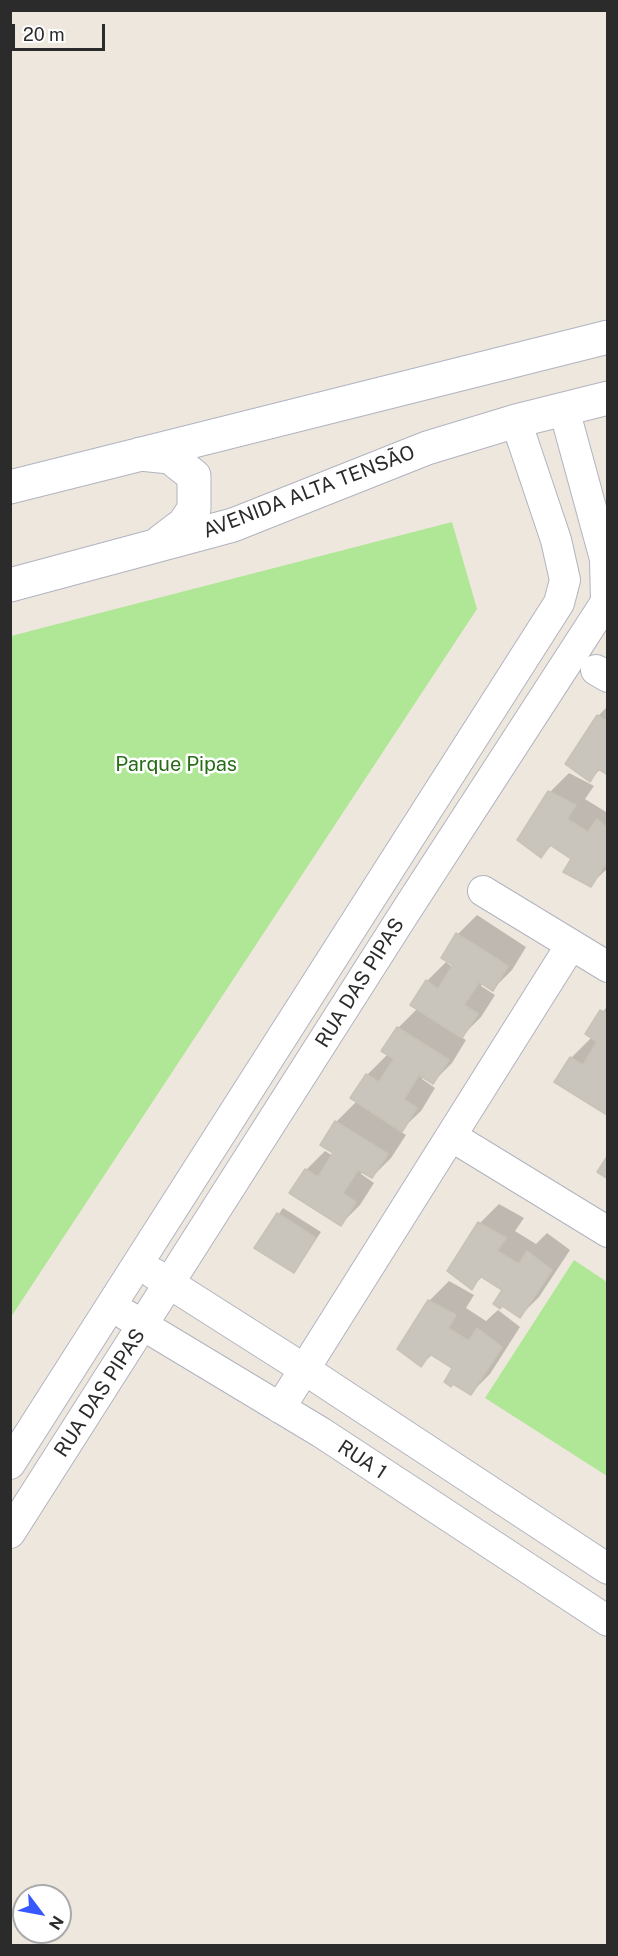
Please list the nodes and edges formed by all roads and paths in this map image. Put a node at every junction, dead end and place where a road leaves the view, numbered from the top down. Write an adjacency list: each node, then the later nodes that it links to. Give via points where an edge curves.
1 (608, 337): 5 (street)
2 (608, 398): 3 (street, AVENIDA ALTA TENSÃO)
3 (564, 409): 4 (street, AVENIDA ALTA TENSÃO); 15 (street, RUA DAS PIPAS, via 605,559 606,602)
4 (516, 421): 7 (street, AVENIDA ALTA TENSÃO, via 427,448 233,525); 14 (street, RUA DAS PIPAS, via 556,540 565,580 559,603)
5 (138, 454): 6 (street); 7 (street, via 170,457 194,476 194,509 183,524)
6 (10, 487)
7 (155, 546): 8 (street, AVENIDA ALTA TENSÃO)
8 (10, 585)
9 (483, 891): 10 (street)
10 (571, 945): 11 (street); 12 (street)
11 (608, 967)
12 (451, 1136): 13 (street); 18 (street)
13 (608, 1232)
14 (138, 1263): 15 (street); 16 (street, RUA DAS PIPAS)
15 (170, 1283): 17 (street, RUA DAS PIPAS); 18 (street)
16 (111, 1305): 17 (street, RUA 1); 20 (street, RUA DAS PIPAS)
17 (143, 1325): 19 (street, RUA 1); 21 (street, RUA DAS PIPAS)
18 (304, 1369): 19 (street); 22 (street)
19 (280, 1408): 23 (street, RUA 1)
20 (10, 1464)
21 (10, 1533)
22 (608, 1569)
23 (608, 1621)

